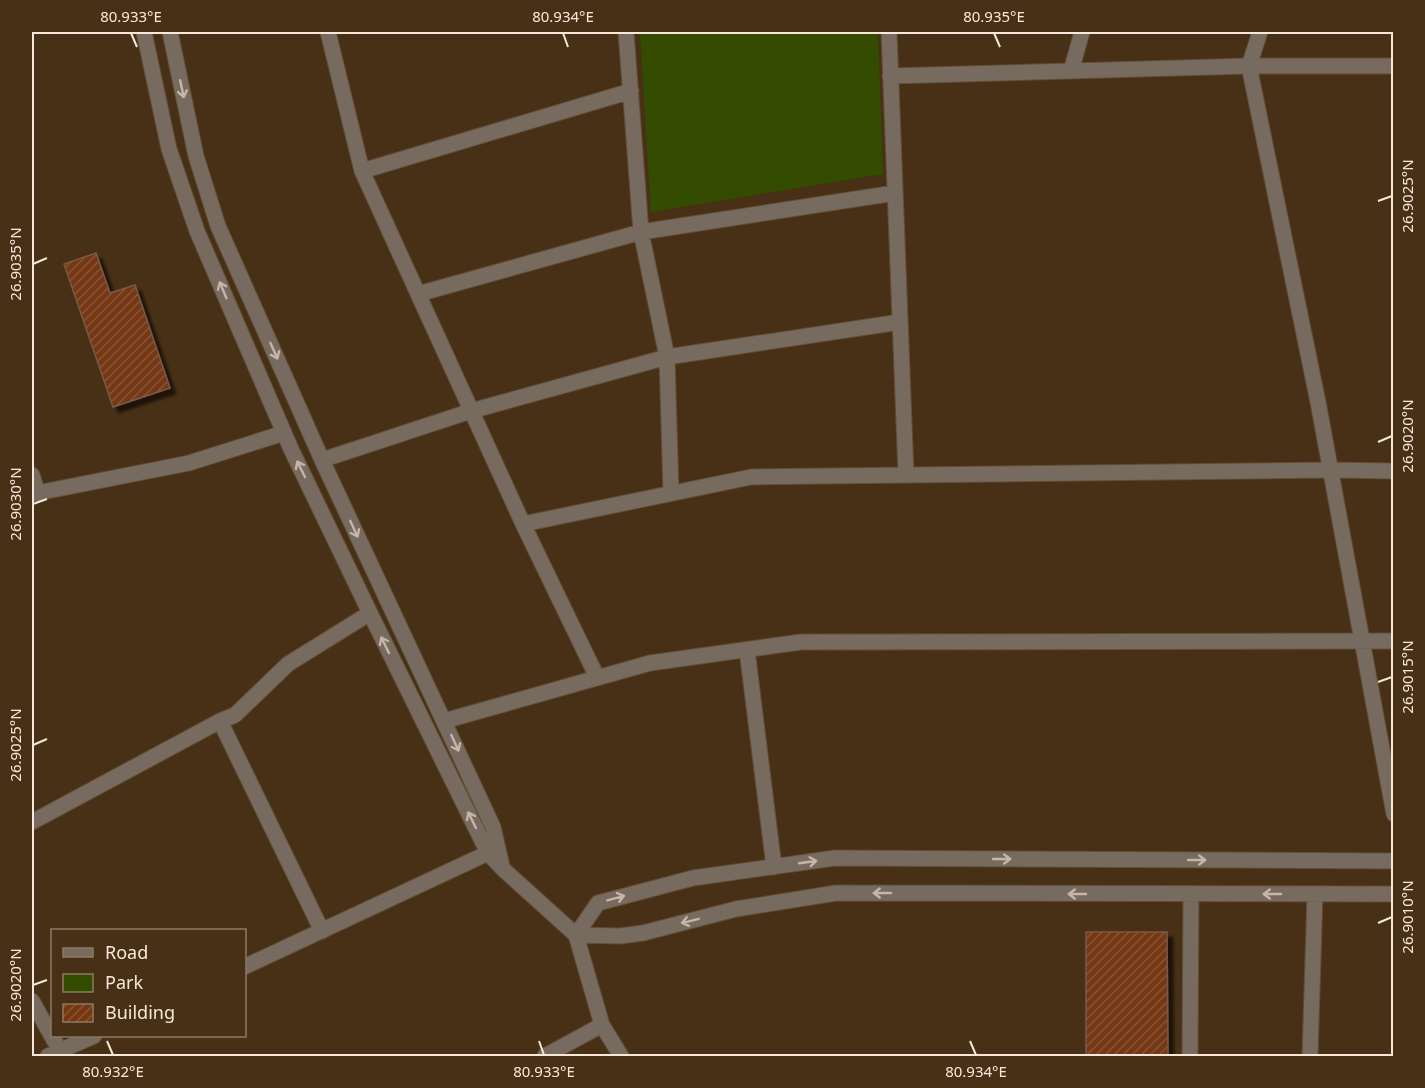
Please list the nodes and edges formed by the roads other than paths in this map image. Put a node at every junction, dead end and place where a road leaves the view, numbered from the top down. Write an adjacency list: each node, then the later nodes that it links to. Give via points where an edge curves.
1 (144, 32): 20 (street, one-way to 1, via 194,221 169,149)
2 (170, 32): 21 (street, one-way to 21, via 196,156 218,226)
3 (626, 32): 12 (street)
4 (889, 32): 11 (street)
5 (1082, 32): 10 (street)
6 (1260, 32): 8 (street)
7 (334, 33): 13 (street)
8 (1249, 66): 9 (street); 10 (street); 22 (street)
9 (1394, 66)
10 (1071, 71): 11 (street)
11 (890, 76): 14 (street)
12 (631, 91): 13 (street); 15 (street)
13 (362, 171): 16 (street)
14 (895, 193): 15 (street); 17 (street)
15 (641, 232): 16 (street); 18 (street)
16 (418, 294): 19 (street)
17 (900, 322): 18 (street); 25 (street)
18 (667, 357): 19 (street); 26 (street)
19 (471, 411): 21 (street); 28 (street)
20 (284, 433): 27 (street, via 189,463); 29 (street, one-way to 20)
21 (322, 460): 35 (street, one-way to 35)
22 (1331, 470): 23 (street); 25 (street); 30 (street)
23 (1394, 471)
24 (32, 475): 27 (street)
25 (906, 475): 26 (street, via 751,477)
26 (671, 493): 28 (street)
27 (35, 494)
28 (523, 524): 33 (street)
29 (370, 613): 34 (street, via 288,664 235,715); 38 (street, one-way to 29)
30 (1362, 641): 31 (street); 32 (street, via 801,642); 36 (street)
31 (1394, 641)
32 (747, 650): 33 (street, via 650,663); 40 (street)
33 (597, 677): 35 (street)
34 (220, 721): 37 (street); 45 (street)
35 (444, 721): 41 (street, one-way to 41, via 493,827)
36 (1394, 814)
37 (32, 822)
38 (488, 853): 41 (street); 45 (street)
39 (1394, 861): 40 (street, one-way to 39, via 835,858)
40 (774, 867): 46 (street, one-way to 40, via 598,903 693,878)
41 (503, 869): 46 (street)
42 (1191, 894): 43 (street, one-way to 42); 46 (street, one-way to 46, via 836,893 736,909 643,933); 54 (street)
43 (1315, 894): 44 (street); 55 (street)
44 (1394, 894)
45 (322, 931): 47 (street)
46 (576, 935): 49 (street)
47 (246, 966)
48 (32, 1001): 51 (street)
49 (603, 1025): 52 (street); 53 (street)
50 (90, 1037): 51 (street)
51 (57, 1055)
52 (545, 1056)
53 (621, 1056)
54 (1190, 1056)
55 (1310, 1056)

